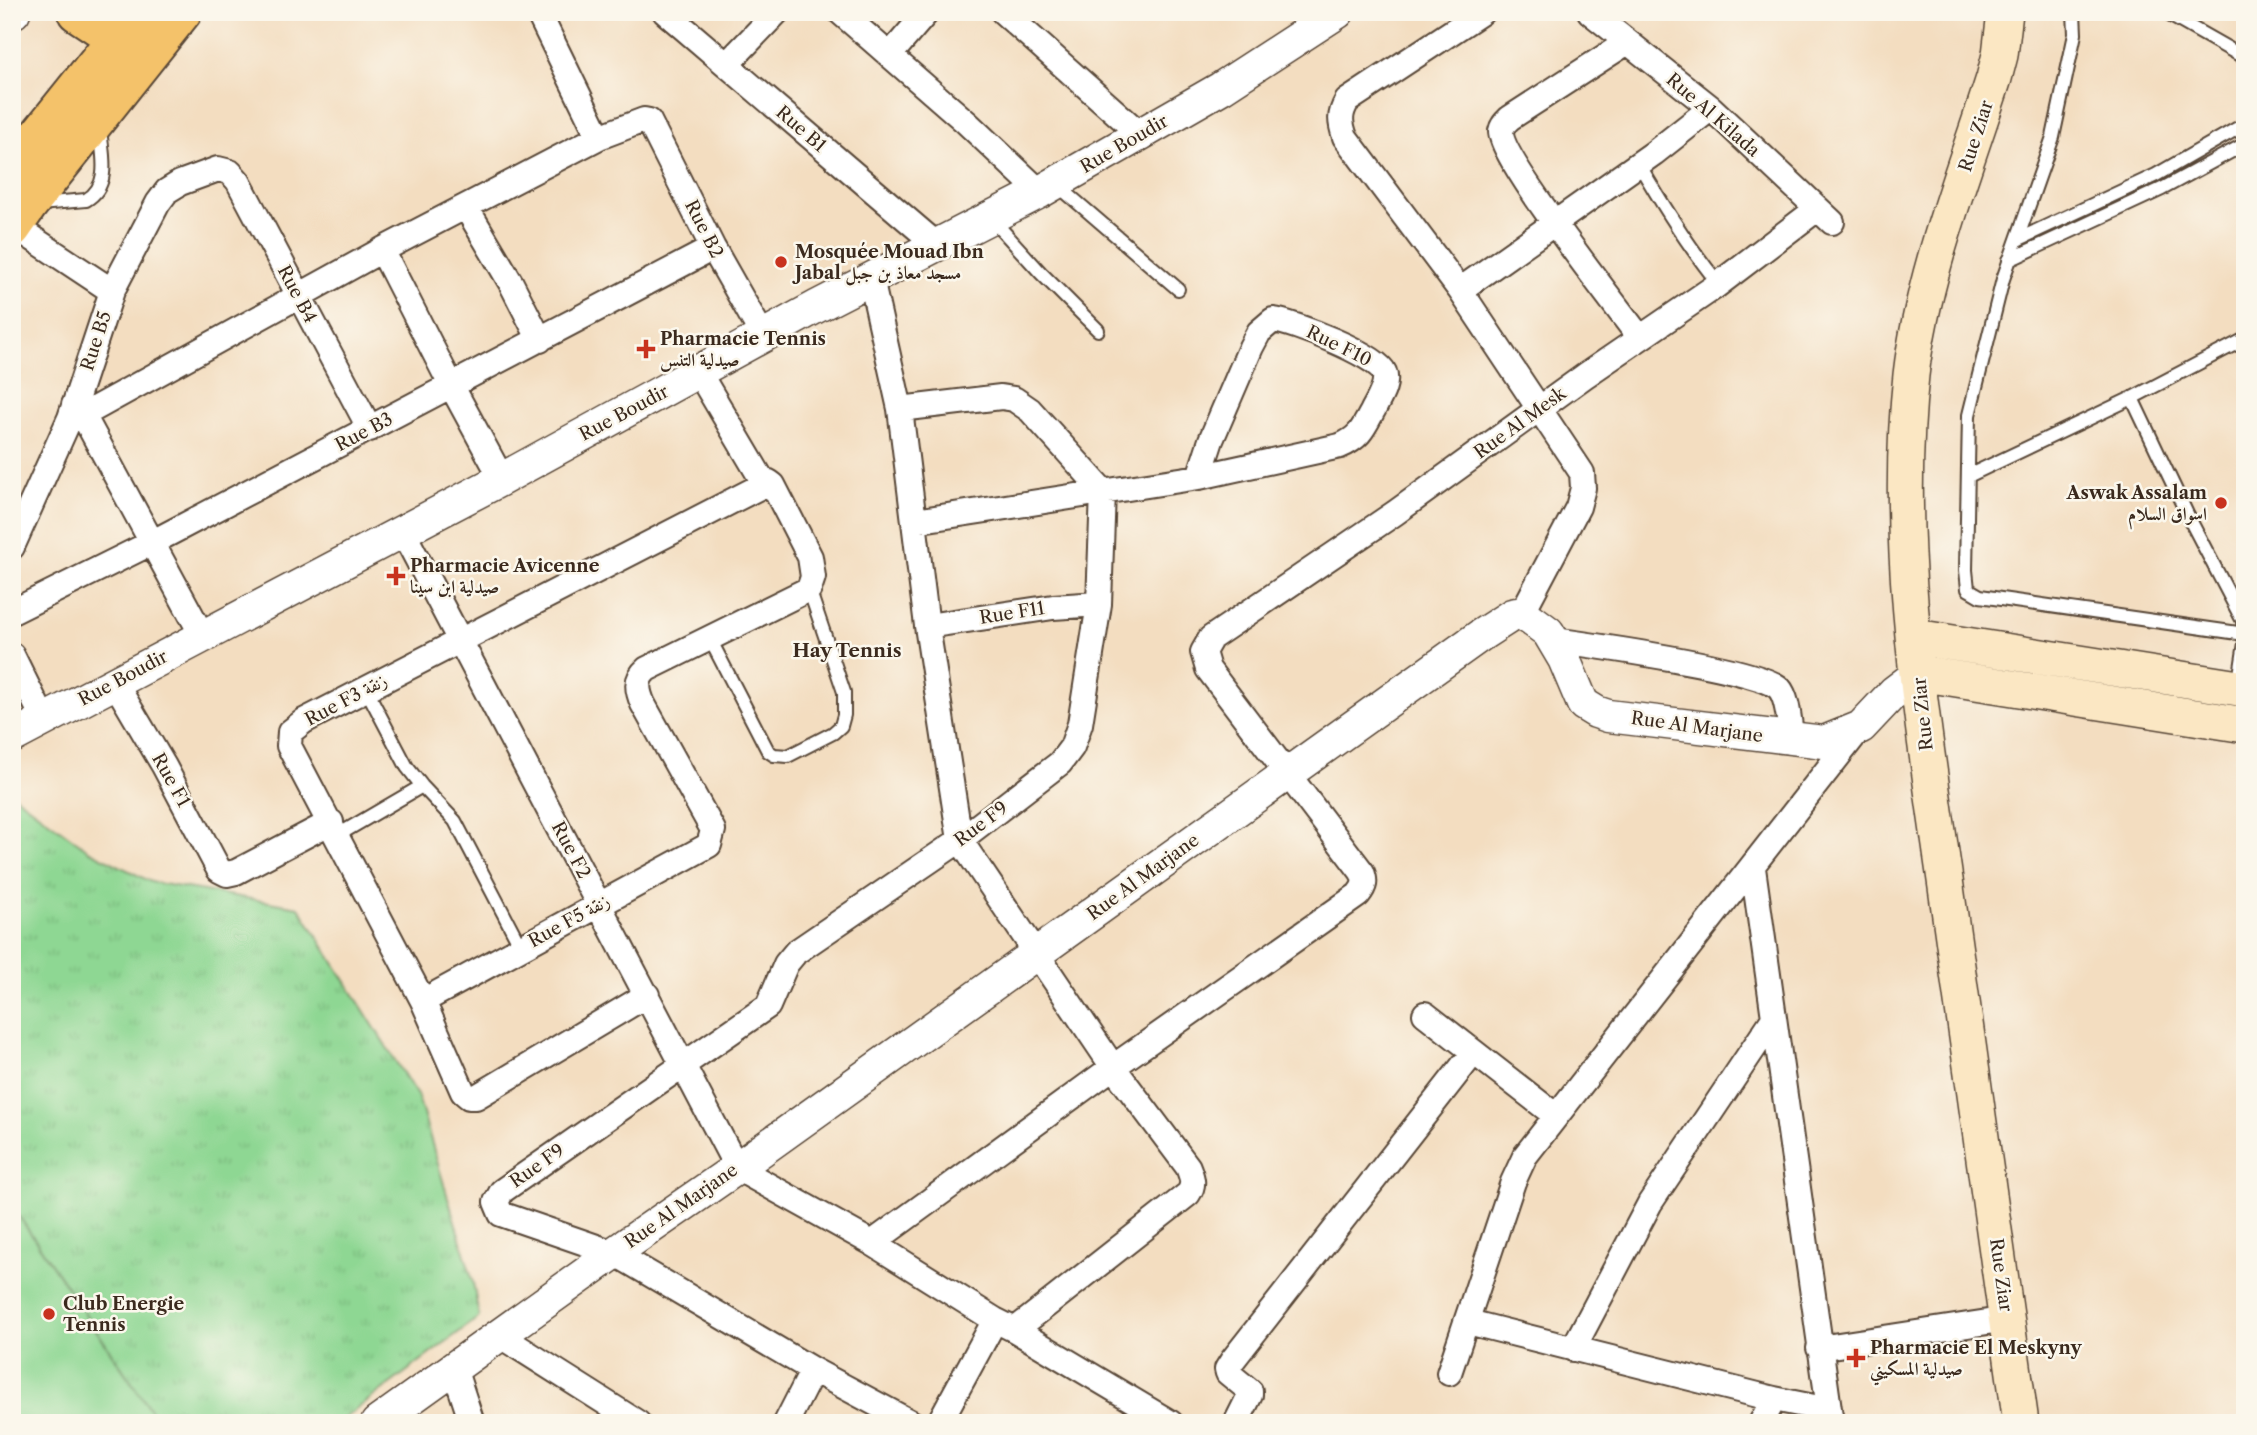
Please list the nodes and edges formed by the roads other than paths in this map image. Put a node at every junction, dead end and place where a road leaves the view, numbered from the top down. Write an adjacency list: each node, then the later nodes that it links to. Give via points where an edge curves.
1 (77, 12): 15 (main road)
2 (182, 12): 39 (main road)
3 (538, 12): 23 (street)
4 (665, 12): 19 (street, Rue B1)
5 (776, 12): 19 (street)
6 (840, 12): 17 (street)
7 (927, 12): 17 (street)
8 (1003, 12): 22 (street)
9 (1338, 12): 22 (street, Rue Boudir)
10 (1482, 12): 50 (street, via 1347,100 1340,114 1345,137)
11 (1590, 12): 16 (street, Rue Al Kilada)
12 (2005, 12): 82 (main road, Rue Ziar, via 1994,78 1924,299 1912,370 1904,475)
13 (2074, 12): 42 (lane, via 2075,34 2053,137)
14 (2164, 12): 18 (lane)
15 (127, 25): 28 (main road)
16 (1626, 43): 20 (street, Rue Al Kilada); 40 (street, via 1510,118 1502,129 1510,156)
17 (890, 55): 31 (street)
18 (2245, 58)
19 (727, 64): 43 (street, Rue B1)
20 (1711, 108): 26 (street); 36 (street, Rue Al Kilada)
21 (2240, 127): 24 (lane); 25 (lane)
22 (1141, 135): 31 (street, Rue Boudir)
23 (599, 137): 34 (street); 44 (street, Rue B2, via 633,122 649,121)
24 (2245, 144): 27 (lane)
25 (2197, 152): 27 (lane); 30 (lane)
26 (1639, 164): 40 (street); 48 (lane, via 1694,254)
27 (2205, 166): 32 (lane)
28 (12, 169)
29 (218, 170): 51 (street, Rue B5, via 180,183 162,197); 52 (street, Rue B4, via 230,172 238,181)
30 (2156, 175): 32 (lane); 33 (lane)
31 (1048, 187): 37 (street, Rue Boudir); 49 (lane)
32 (2162, 189): 35 (lane)
33 (2112, 196): 35 (lane); 38 (lane)
34 (466, 207): 45 (street); 57 (street)
35 (2119, 210): 41 (lane)
36 (1824, 216): 48 (street, Rue Al Mesk)
37 (990, 218): 43 (street, Rue Boudir); 53 (lane)
38 (2065, 218): 41 (lane); 42 (lane)
39 (18, 220): 51 (street)
40 (1554, 222): 50 (street); 55 (street)
41 (2072, 232): 46 (lane)
42 (2017, 240): 46 (lane)
43 (937, 245): 47 (street, Rue Boudir)
44 (713, 248): 54 (street, Rue B2); 57 (street, Rue B3)
45 (382, 250): 52 (street); 59 (street)
46 (2010, 260): 65 (lane, via 1973,392)
47 (871, 279): 54 (street, Rue Boudir); 61 (street)
48 (1719, 284): 55 (street, Rue Al Mesk)
49 (1178, 289)
50 (1461, 290): 62 (street)
51 (112, 291): 63 (street, Rue B5)
52 (298, 295): 63 (street); 64 (street, Rue B4)
53 (1098, 330)
54 (763, 336): 58 (street, Rue Boudir)
55 (1640, 338): 62 (street, Rue Al Mesk)
56 (2245, 339): 60 (lane)
57 (540, 340): 59 (street, Rue B3)
58 (699, 373): 67 (street, Rue Boudir); 68 (street)
59 (451, 385): 64 (street, Rue B3); 67 (street)
60 (2132, 398): 65 (lane); 78 (lane)
61 (900, 409): 69 (street, via 1014,398); 70 (street)
62 (1540, 409): 77 (street, via 1584,479 1578,506); 97 (street, Rue Al Mesk, via 1205,645 1208,669)
63 (79, 410): 72 (street); 73 (street, Rue B5)
64 (370, 429): 72 (street, Rue B3)
65 (1968, 476): 80 (lane, via 1966,570 1972,593)
66 (1199, 477): 66 (street, Rue F10, via 1354,440 1385,384 1381,367 1336,342 1273,320 1251,347); 69 (street, Rue F10)
67 (502, 479): 71 (street, Rue Boudir)
68 (765, 483): 74 (street, via 773,485 796,527 810,557); 85 (street, Rue F3 زنقة)
69 (1103, 491): 70 (street, Rue F10); 75 (street, Rue F9)
70 (915, 521): 79 (street)
71 (402, 532): 81 (street, Rue Boudir); 85 (street, Rue F2)
72 (153, 542): 76 (street, Rue B3); 81 (street)
73 (12, 547)
74 (811, 579): 83 (street); 83 (lane, via 845,692 841,726 832,733 788,756 768,751)
75 (1099, 604): 79 (street, Rue F11); 100 (street, Rue F9, via 1080,724 1072,747 1060,763)
76 (12, 612)
77 (1521, 615): 84 (street, Rue Al Marjane, via 1538,623); 97 (street, Rue Al Marjane, via 1512,615 1481,635)
78 (2245, 625)
79 (926, 626): 100 (street)
80 (2245, 634)
81 (202, 635): 89 (street, Rue Boudir)
82 (1915, 637): 88 (main road, Rue Ziar); 90 (main road)
83 (710, 639): 102 (street, Rue F5 زنقة, via 647,669 640,675 639,695 713,830 712,839 709,845)
84 (1555, 640): 96 (street, Rue Al Marjane, via 1579,699 1596,712); 96 (street, via 1766,680 1783,694)
85 (460, 641): 91 (street, Rue F3 زنقة); 102 (street, Rue F2)
86 (2245, 643): 90 (lane)
87 (12, 655): 92 (street)
88 (1919, 673): 93 (main road); 94 (street, Rue Al Marjane); 116 (main road, Rue Ziar)
89 (115, 683): 92 (street, Rue Boudir); 99 (street, Rue F1, via 219,870 236,872)
90 (2241, 688): 93 (main road)
91 (366, 689): 98 (lane); 99 (street, Rue F3 زنقة, via 290,732 289,746)
92 (44, 720): 95 (street, Rue Boudir)
93 (2239, 724)
94 (1861, 727): 96 (street, Rue Al Marjane, via 1824,743); 101 (street)
95 (12, 737)
96 (1792, 740)
97 (1287, 774): 104 (street, Rue Al Marjane); 111 (street, via 1362,872 1364,887)
98 (422, 786): 99 (lane); 103 (lane, via 455,821)
99 (335, 829): 106 (street, Rue F3 زنقة)
100 (960, 840): 104 (street); 110 (street, Rue F9, via 796,952 768,1006)
101 (1752, 868): 108 (street); 112 (street)
102 (599, 904): 103 (street, Rue F5 زنقة); 105 (street, Rue F2)
103 (521, 947): 106 (street, Rue F5 زنقة)
104 (1035, 954): 111 (street); 113 (street, Rue Al Marjane)
105 (647, 995): 106 (street, Rue F3 زنقة, via 476,1097 463,1092); 110 (street, Rue F2)
106 (423, 1001)
107 (1425, 1014): 109 (street)
108 (1774, 1018): 120 (street); 121 (street, via 1650,1203)
109 (1473, 1053): 112 (street); 134 (street, via 1232,1361 1228,1373 1251,1395)
110 (684, 1063): 113 (street, Rue F2); 115 (street, Rue F9, via 502,1191 496,1202 501,1214)
111 (1113, 1067): 114 (street); 118 (street, via 1188,1167 1193,1187)
112 (1556, 1116): 117 (street, via 1525,1156 1513,1182)
113 (737, 1168): 114 (street); 115 (street, Rue Al Marjane)
114 (872, 1243): 118 (street)
115 (614, 1253): 119 (street, Rue Al Marjane); 123 (street)
116 (2007, 1319): 120 (street); 136 (main road, Rue Ziar)
117 (1468, 1322): 121 (street); 124 (street)
118 (1005, 1325): 132 (street); 133 (street)
119 (499, 1335): 122 (street, Rue Al Marjane); 129 (street)
120 (1819, 1348): 126 (street)
121 (1573, 1349): 125 (street)
122 (454, 1368): 127 (street, Rue Al Marjane); 128 (street)
123 (813, 1370): 130 (street); 131 (street)
124 (1449, 1373)
125 (1774, 1399): 126 (street); 135 (street)
126 (1830, 1416)
127 (377, 1423)
128 (472, 1423)
129 (638, 1423)
130 (786, 1423)
131 (912, 1423)
132 (939, 1423)
133 (1171, 1423)
134 (1236, 1423)
135 (1761, 1423)
136 (2021, 1423)

